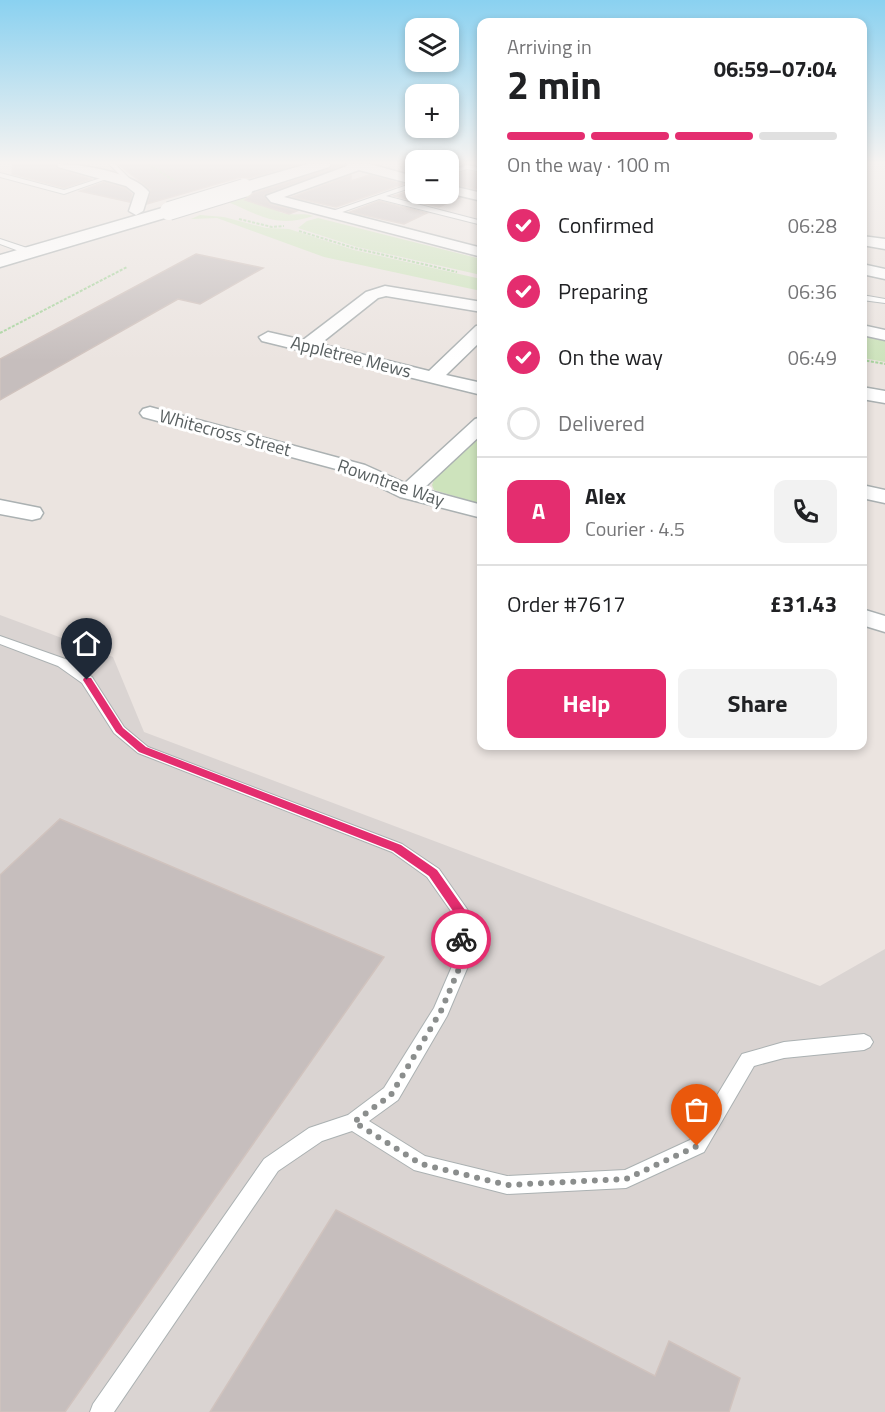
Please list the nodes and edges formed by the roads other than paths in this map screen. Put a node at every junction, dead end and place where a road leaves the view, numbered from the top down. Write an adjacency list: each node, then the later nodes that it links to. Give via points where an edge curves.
1 (105, 230): 6 (street, bridge)
2 (391, 230): 7 (street)
3 (0, 241): 6 (lane)
4 (867, 241): 5 (street)
5 (885, 244)
6 (30, 252): 8 (street)
7 (477, 252)
8 (0, 261)
9 (867, 271): 10 (street)
10 (885, 274)
11 (867, 298): 12 (lane)
12 (885, 301)
13 (477, 306): 18 (street, via 385,291 372,294)
14 (867, 331): 16 (street)
15 (477, 335): 19 (street, Appletree Mews)
16 (885, 335)
17 (268, 337): 18 (street, Appletree Mews)
18 (307, 346): 19 (street, Appletree Mews)
19 (433, 377): 20 (street, Appletree Mews)
20 (477, 388)
21 (867, 394): 22 (street)
22 (885, 397)
23 (150, 412): 25 (street, Whitecross Street)
24 (477, 428): 26 (street)
25 (301, 453): 26 (street, Rowntree Way, via 358,469)
26 (408, 492): 30 (street, Rowntree Way)
27 (867, 492): 28 (street)
28 (885, 497)
29 (0, 507): 31 (street)
30 (477, 511)
31 (32, 513)
32 (867, 618): 33 (street)
33 (885, 625)
34 (0, 640): 36 (lane, via 63,663 87,680 120,730 143,750 397,848 433,873 461,913 461,964 441,1011 391,1095)
35 (864, 1042): 36 (lane, via 784,1050 748,1060 697,1146 626,1179 507,1185 421,1164)
36 (354, 1122): 37 (lane, via 316,1134 271,1165)
37 (101, 1412)

